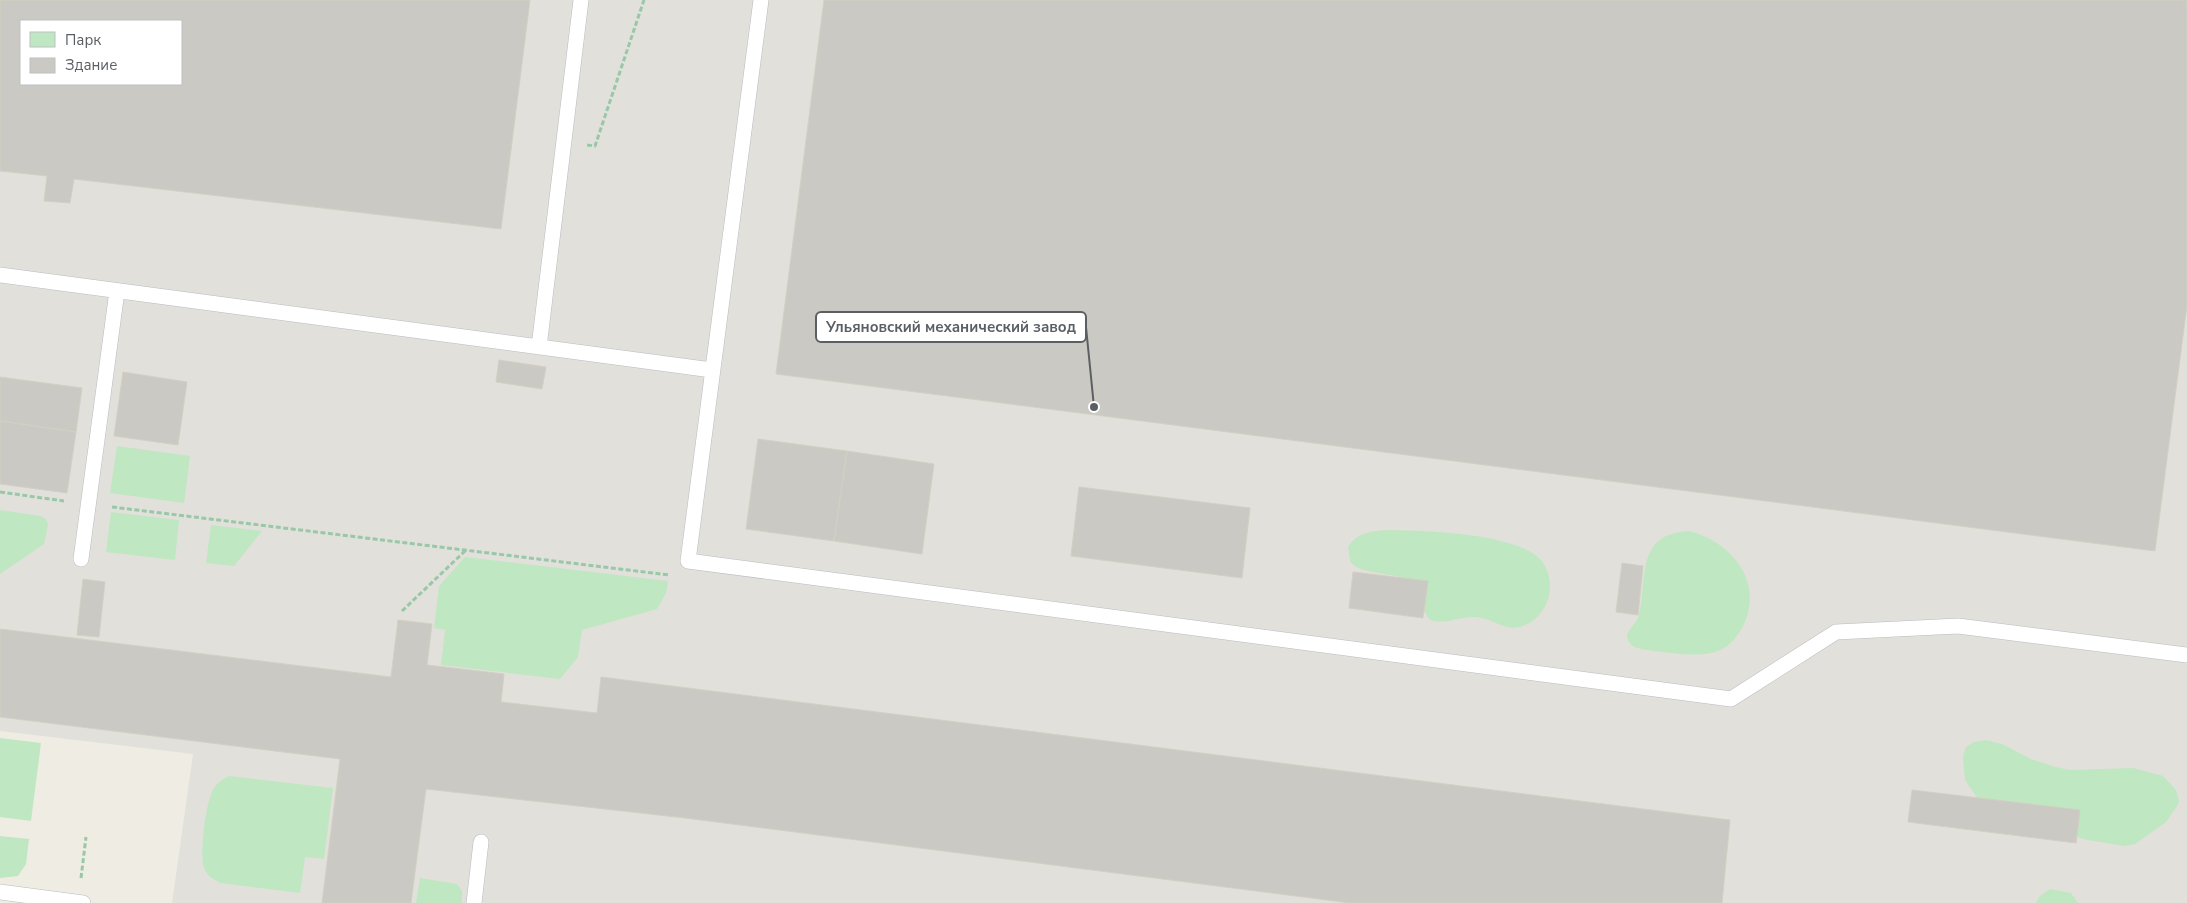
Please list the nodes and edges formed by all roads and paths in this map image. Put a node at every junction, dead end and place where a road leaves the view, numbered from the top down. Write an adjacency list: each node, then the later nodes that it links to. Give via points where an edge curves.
1 (581, 0): 4 (lane)
2 (644, 0): 4 (path, via 595,146)
3 (761, 0): 8 (lane)
4 (564, 142): 7 (lane)
5 (0, 275): 6 (lane)
6 (117, 291): 7 (lane); 10 (lane)
7 (539, 347): 8 (lane)
8 (712, 370): 13 (lane)
9 (0, 492): 10 (path)
10 (88, 504): 11 (path); 12 (lane)
11 (466, 550): 13 (path, via 685,577); 14 (path)
12 (81, 560)
13 (688, 561): 15 (lane, via 1731,699 1836,632 1958,626)
14 (402, 610)
15 (2187, 655)
16 (86, 837): 19 (path)
17 (481, 842): 21 (lane)
18 (0, 892): 19 (lane)
19 (78, 902): 20 (lane)
20 (83, 903)
21 (474, 903)

